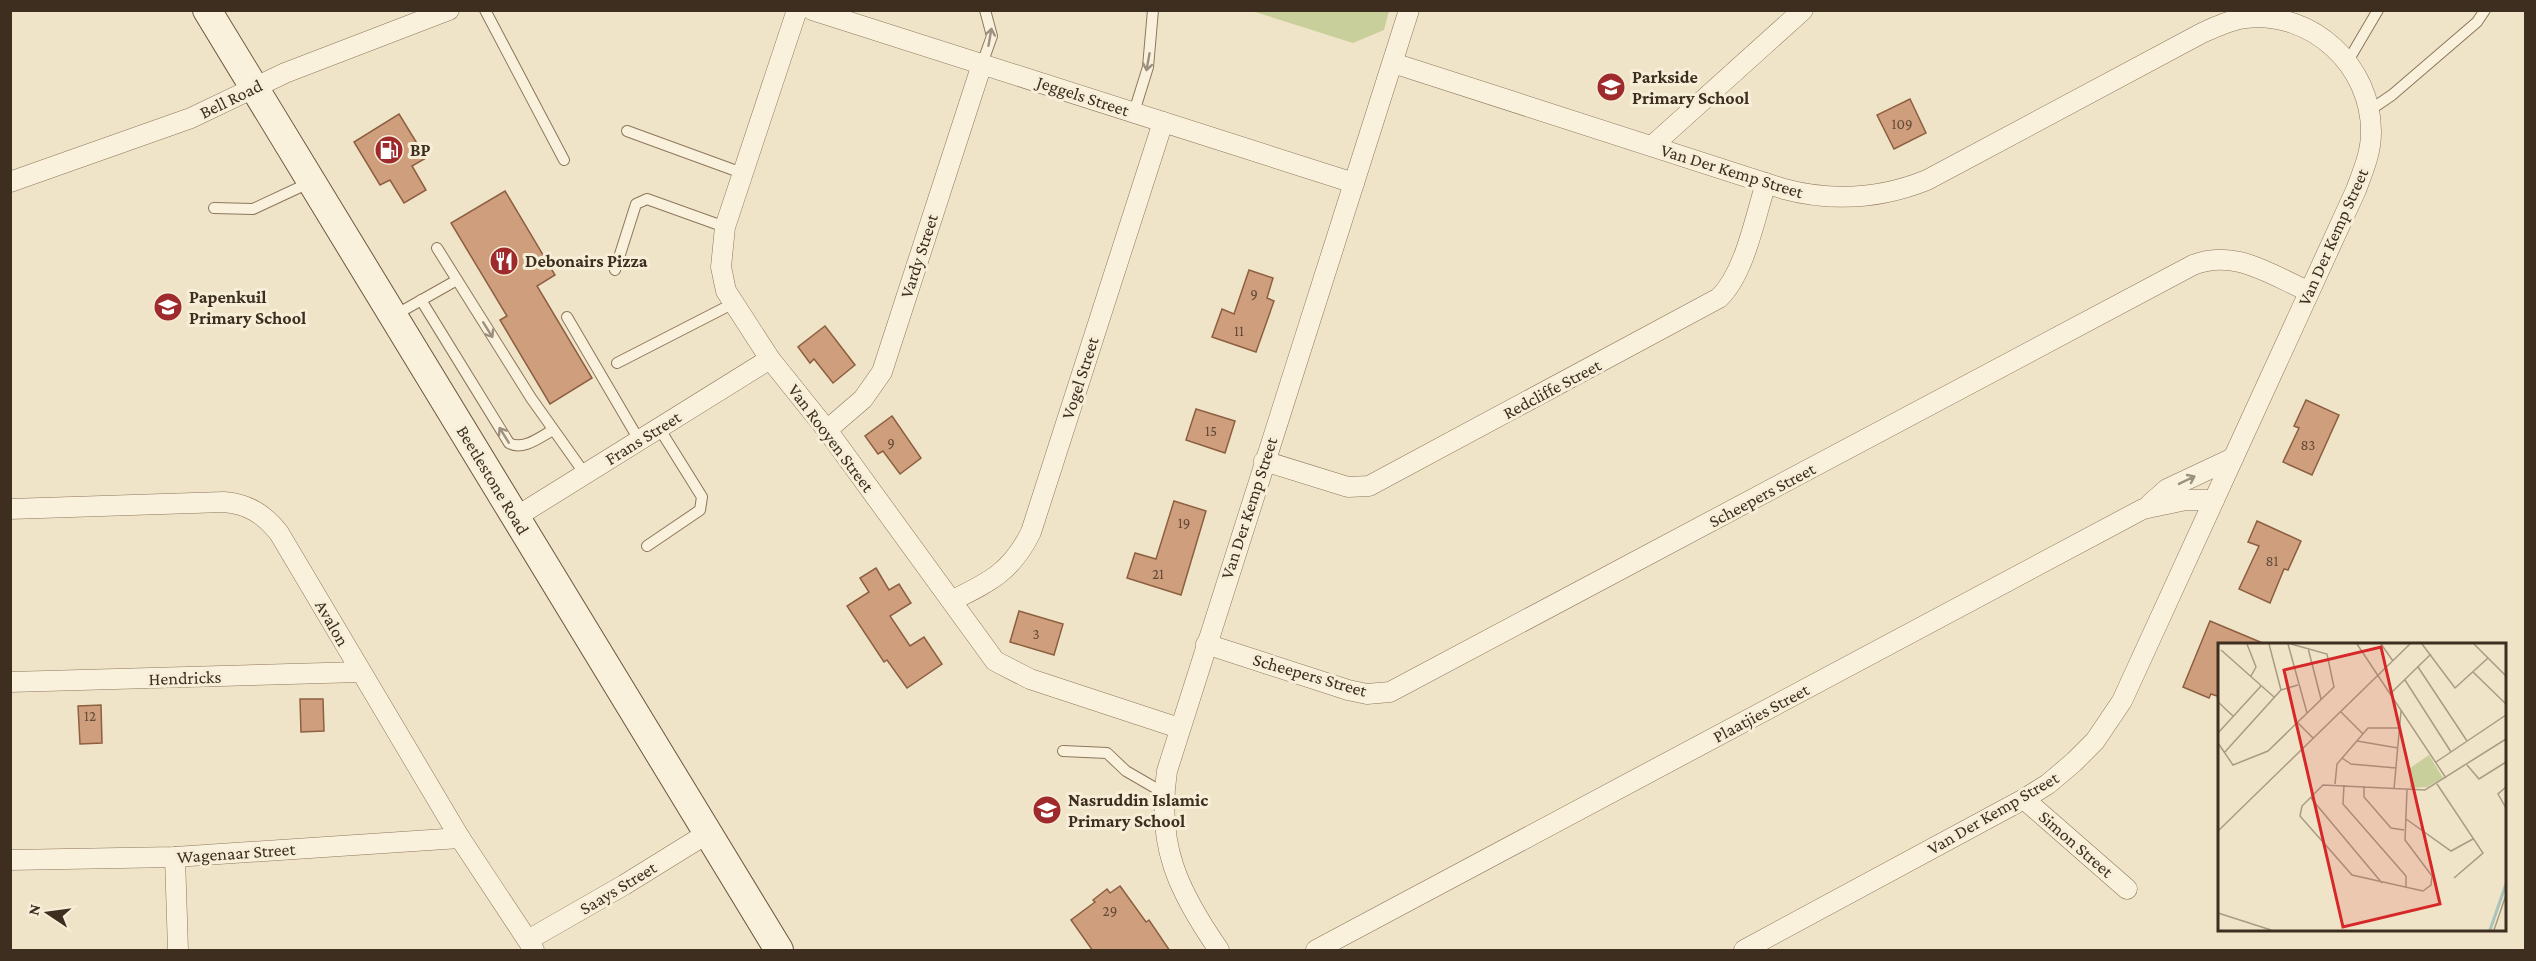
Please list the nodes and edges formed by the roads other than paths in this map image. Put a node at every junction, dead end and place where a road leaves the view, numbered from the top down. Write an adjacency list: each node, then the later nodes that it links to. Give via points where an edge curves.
1 (207, 10): 15 (street, Beetlestone Road)
2 (449, 10): 15 (street, Bell Road)
3 (485, 10): 21 (lane)
4 (796, 10): 22 (street, Van Rooyen Street)
5 (812, 10): 14 (street, Jeggels Street)
6 (985, 10): 14 (lane, one-way to 6, via 992,36)
7 (1153, 10): 17 (lane, one-way to 17, via 1148,67)
8 (1409, 10): 13 (street, Van Der Kemp Street)
9 (1803, 10): 20 (street)
10 (2378, 10): 12 (lane)
11 (2485, 10): 16 (lane, via 2460,37)
12 (2348, 61): 16 (street, Van Der Kemp Street); 26 (street, Van Der Kemp Street, via 2323,38 2294,23 2242,18 2202,33 1914,185 1845,198 1801,193)
13 (1393, 63): 20 (street, Van Der Kemp Street); 25 (street, Van Der Kemp Street)
14 (982, 64): 17 (street, Jeggels Street); 41 (street, Vardy Street, via 882,372 863,399)
15 (254, 88): 23 (street, Bell Road, via 191,118); 24 (street, Beetlestone Road)
16 (2370, 110): 32 (street, Van Der Kemp Street, via 2368,158)
17 (1134, 112): 18 (street, Jeggels Street)
18 (1163, 122): 25 (street, Jeggels Street); 51 (street, Vogel Street, via 1031,532 1004,571)
19 (627, 131): 22 (lane)
20 (1652, 146): 26 (street, Van Der Kemp Street)
21 (564, 160)
22 (742, 173): 28 (street, Van Rooyen Street)
23 (10, 182)
24 (312, 182): 27 (lane, via 253,209); 35 (street, Beetlestone Road)
25 (1353, 183): 44 (street, Van Der Kemp Street)
26 (1766, 183): 44 (street, Redcliffe Street, via 1739,267 1719,298 1369,486 1348,487)
27 (214, 208)
28 (725, 227): 30 (lane, via 641,200 636,204); 34 (street, Van Rooyen Street, via 721,267 726,291)
29 (437, 248): 31 (lane)
30 (615, 270)
31 (457, 280): 33 (lane); 40 (lane, one-way to 40)
32 (2308, 291): 43 (street, Van Der Kemp Street); 52 (street, Scheepers Street, via 2231,258 2193,265 1390,692 1367,694 1348,690)
33 (422, 300): 35 (lane); 40 (lane, one-way to 33, via 523,446 509,443)
34 (734, 303): 37 (street, Van Rooyen Street); 38 (lane)
35 (393, 316): 49 (street, Beetlestone Road)
36 (567, 317): 42 (lane)
37 (770, 359): 39 (street, Frans Street); 41 (street, Van Rooyen Street)
38 (617, 363)
39 (658, 428): 42 (street, Frans Street); 50 (lane, via 702,497 703,505)
40 (553, 430): 45 (lane)
41 (827, 430): 51 (street, Van Rooyen Street)
42 (639, 440): 45 (street, Frans Street)
43 (2233, 458): 46 (street, Van Der Kemp Street); 47 (street, one-way to 43, via 2167,489)
44 (1264, 461): 52 (street, Van Der Kemp Street)
45 (585, 474): 49 (street, Frans Street)
46 (2214, 500): 47 (street, Plaatjies Street, via 2186,500); 58 (street, Van Der Kemp Street, via 2108,723 2074,762)
47 (2146, 508): 68 (street, Plaatjies Street)
48 (10, 509): 53 (street, Avalon, via 224,502 247,506 265,516 279,533)
49 (516, 517): 59 (street, Beetlestone Road)
50 (647, 546)
51 (952, 600): 55 (street, Van Rooyen Street, via 985,650 1008,669)
52 (1206, 644): 55 (street, Van Der Kemp Street)
53 (360, 672): 54 (street, Hendricks); 60 (street, Avalon)
54 (10, 682)
55 (1179, 728): 57 (street, Van Der Kemp Street)
56 (1063, 751): 57 (lane, via 1107,753 1126,771)
57 (1164, 793): 67 (street, Van Der Kemp Street, via 1166,841 1177,880)
58 (2024, 799): 63 (street, Simon Street); 69 (street, Van Der Kemp Street)
59 (708, 833): 64 (street, Saays Street); 66 (street, Beetlestone Road)
60 (460, 838): 61 (street, Wagenaar Street); 64 (street, Avalon)
61 (175, 857): 62 (street, Wagenaar Street); 65 (street)
62 (10, 860)
63 (2127, 889)
64 (531, 946)
65 (177, 951)
66 (779, 951)
67 (1219, 951)
68 (1316, 951)
69 (1744, 951)

